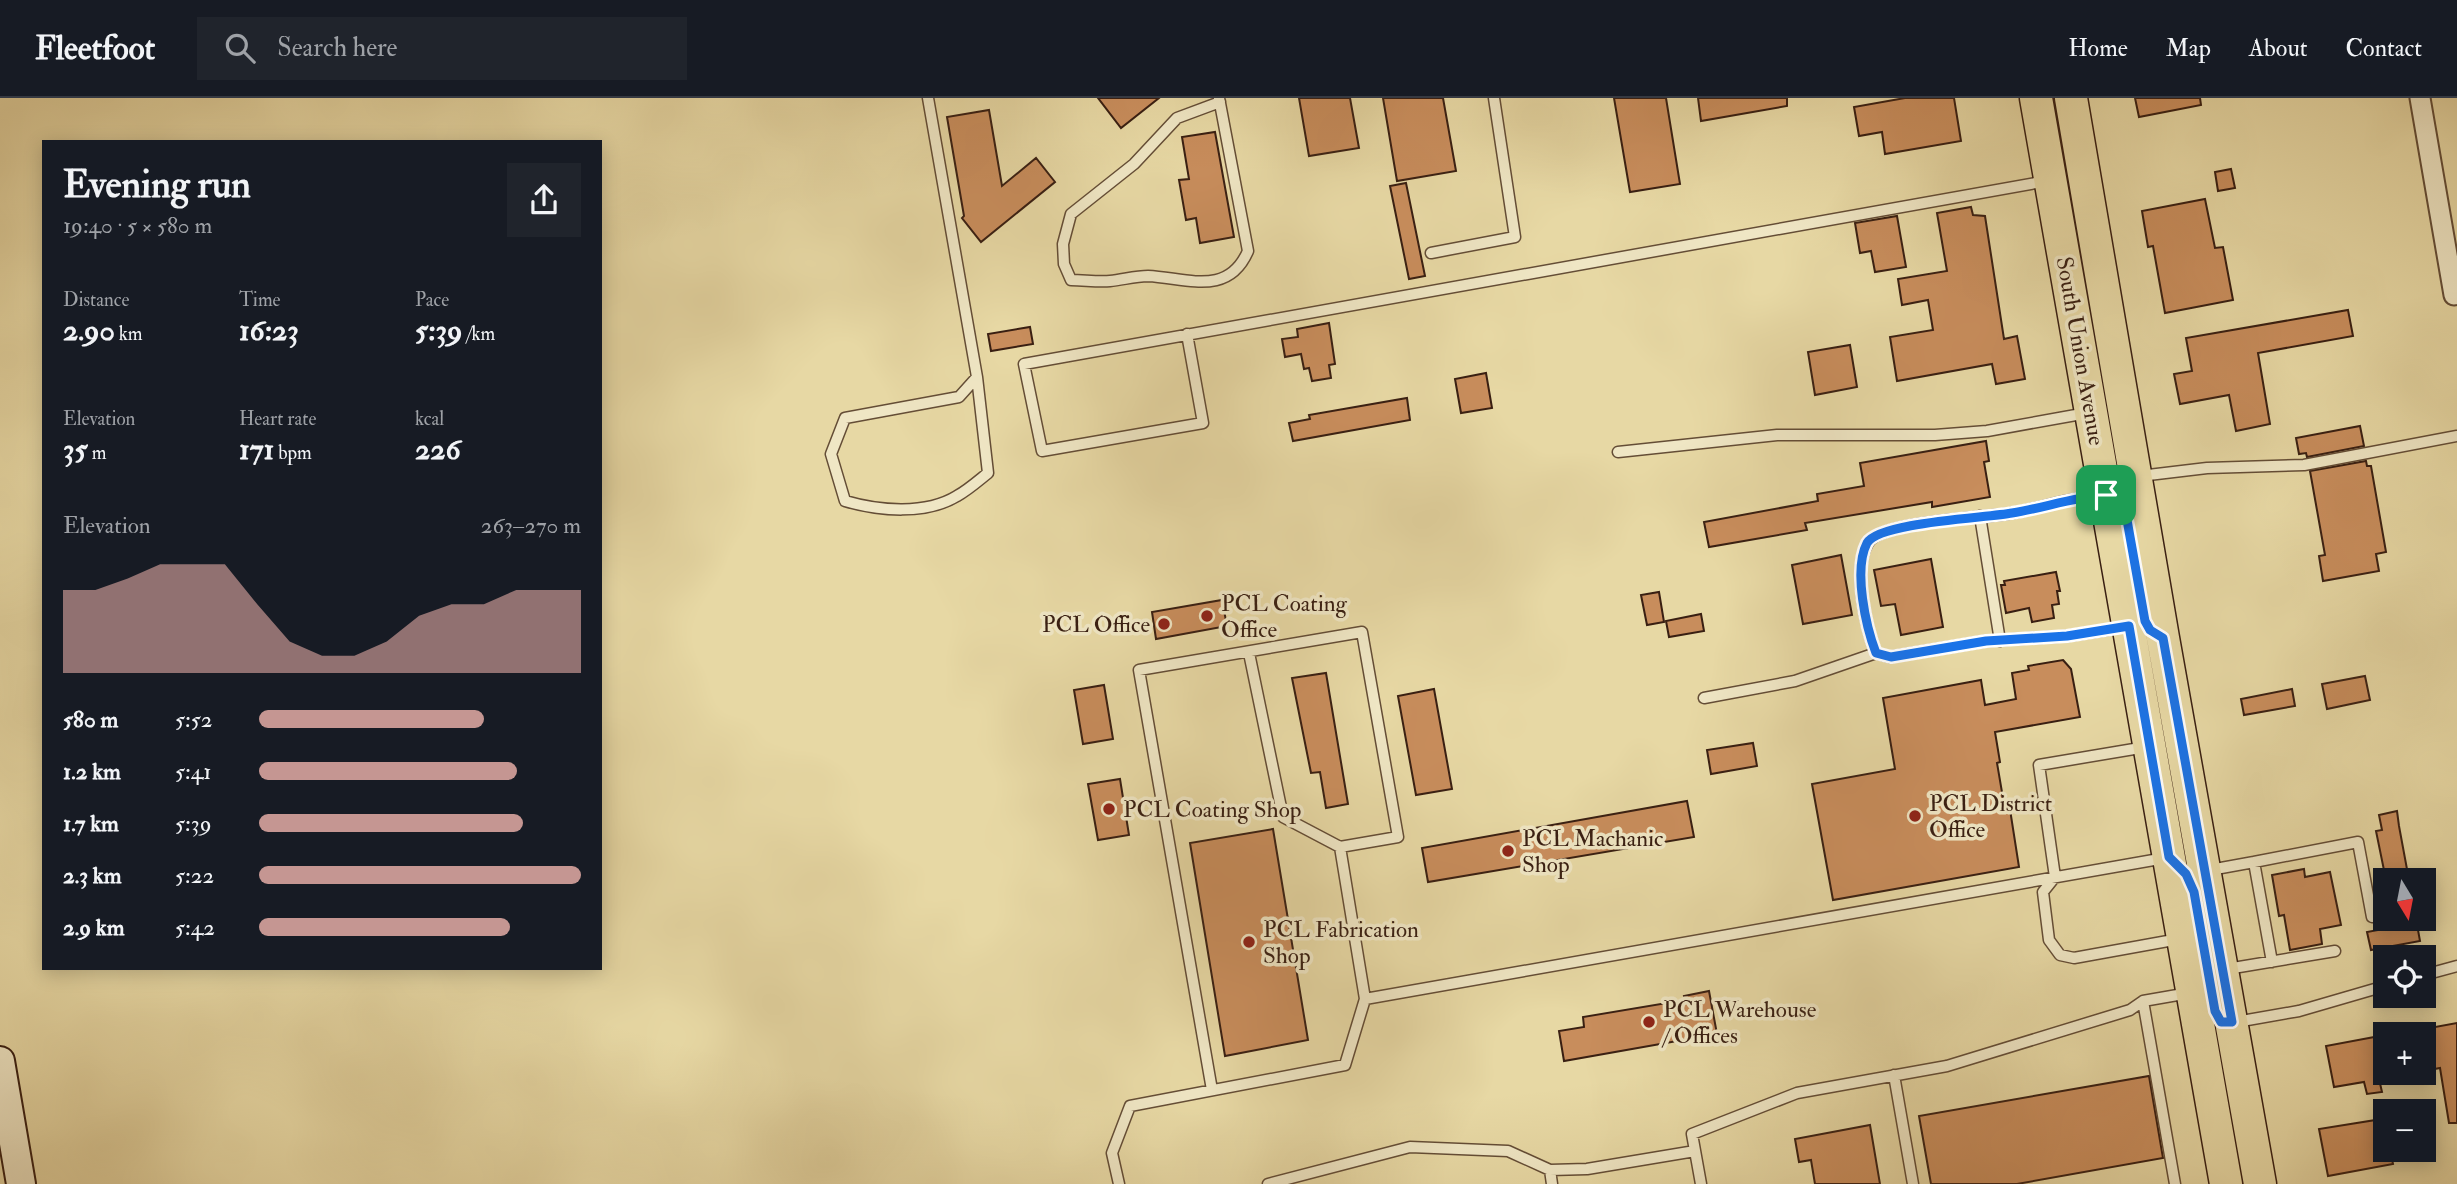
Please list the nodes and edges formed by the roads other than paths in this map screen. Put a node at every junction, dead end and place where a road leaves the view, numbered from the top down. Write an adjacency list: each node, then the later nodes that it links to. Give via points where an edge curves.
1 (928, 98): 12 (lane)
2 (1494, 98): 8 (lane, via 1516,237)
3 (2036, 98): 7 (main road, South Union Avenue)
4 (2071, 98): 16 (main road, South Union Avenue)
5 (2420, 98): 9 (street)
6 (1219, 100): 6 (lane, via 1248,251 1241,268 1206,283 1145,276 1071,280 1063,244 1071,214 1133,164 1177,118)
7 (2051, 180): 10 (main road, South Union Avenue); 11 (lane)
8 (1431, 253)
9 (2456, 294)
10 (2072, 300): 13 (main road, South Union Avenue); 16 (main road, via 2087,310 2093,323 2119,460 2126,472)
11 (1187, 334): 11 (lane, via 1024,364 1042,450 1203,424)
12 (977, 377): 12 (lane, via 958,397 845,418 831,454 845,501 874,510 917,508 955,498 988,473)
13 (2091, 412): 15 (lane, via 1961,433 1777,435); 17 (main road, South Union Avenue)
14 (2457, 436): 16 (lane, via 2304,465 2207,468)
15 (1618, 452)
16 (2136, 477): 20 (main road, South Union Avenue)
17 (2106, 495): 18 (lane, via 2072,497); 19 (main road, South Union Avenue); 20 (main road, via 2124,503 2145,621)
18 (1980, 516): 21 (lane); 23 (lane, via 1878,533 1867,543 1861,573 1866,627)
19 (2129, 626): 21 (lane); 24 (main road, South Union Avenue)
20 (2163, 638): 27 (main road, South Union Avenue)
21 (2000, 641): 23 (lane, via 1891,657)
22 (1249, 653): 28 (lane, via 1283,817); 28 (lane, via 1363,632 1398,837); 48 (lane, via 1139,670)
23 (1876, 653): 25 (lane, via 1795,681)
24 (2138, 681): 26 (main road, South Union Avenue); 27 (main road, via 2164,735 2176,788)
25 (1704, 698)
26 (2150, 747): 29 (main road, South Union Avenue); 32 (lane, via 2039,765)
27 (2194, 803): 31 (main road, South Union Avenue)
28 (1340, 847): 42 (lane)
29 (2169, 857): 32 (lane); 34 (main road, South Union Avenue); 44 (main road, via 2186,874 2194,892 2215,1011 2221,1022)
30 (2254, 862): 31 (lane); 33 (lane, via 2358,842); 36 (lane)
31 (2205, 870): 38 (main road, South Union Avenue)
32 (2055, 877): 34 (lane, via 2043,892 2049,940 2060,956 2074,958); 42 (lane)
33 (2372, 917)
34 (2183, 939): 41 (main road, South Union Avenue)
35 (2335, 951): 36 (lane)
36 (2272, 962): 38 (lane)
37 (2457, 966): 39 (lane)
38 (2223, 970): 44 (main road, South Union Avenue)
39 (2436, 972)
40 (2373, 989): 44 (lane, via 2299,1011)
41 (2193, 992): 43 (lane); 46 (main road, South Union Avenue)
42 (1366, 999): 48 (lane, via 1345,1065)
43 (2143, 1001): 47 (lane, via 2130,1010 1947,1066); 57 (lane)
44 (2232, 1022): 60 (main road, South Union Avenue)
45 (0, 1060): 51 (street)
46 (2205, 1063): 58 (main road, South Union Avenue); 59 (main road, via 2225,1101)
47 (1894, 1074): 49 (lane, via 1797,1093 1729,1118 1692,1134); 56 (lane)
48 (1212, 1090): 52 (lane, via 1130,1105 1112,1153)
49 (1695, 1151): 50 (lane, via 1587,1169); 55 (lane)
50 (1550, 1170): 53 (lane, via 1508,1151 1410,1147); 54 (lane)
51 (21, 1184)
52 (1119, 1184)
53 (1268, 1184)
54 (1552, 1184)
55 (1701, 1184)
56 (1913, 1184)
57 (2175, 1184)
58 (2226, 1184)
59 (2242, 1184)
60 (2260, 1184)

